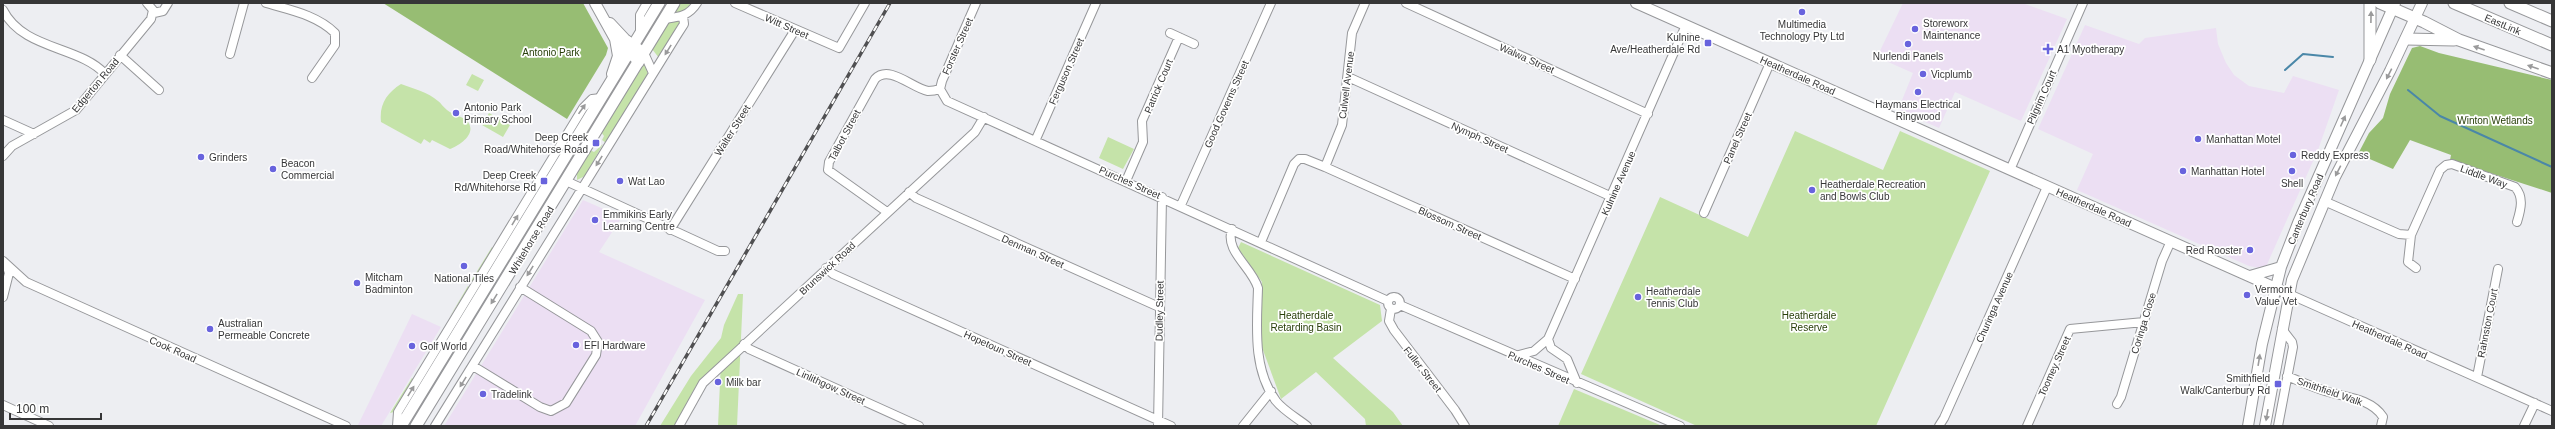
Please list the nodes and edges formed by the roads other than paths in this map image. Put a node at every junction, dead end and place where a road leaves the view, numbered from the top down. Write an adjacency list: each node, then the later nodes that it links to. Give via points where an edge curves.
1 (147, 3): 26 (street)
2 (168, 3): 26 (street, Edgerton Road, via 163,11)
3 (244, 3): 42 (street)
4 (266, 3): 51 (street, via 303,13 328,26 335,33 336,45)
5 (647, 3): 34 (street, Whitehorse Road, via 640,15)
6 (659, 3): 34 (highway, Whitehorse Road)
7 (674, 3): 29 (highway, Whitehorse Road)
8 (697, 3): 27 (street, via 692,11)
9 (735, 3): 32 (street, Witt Street)
10 (866, 3): 32 (street, Witt Street, via 839,48)
11 (976, 3): 53 (street, Forster Street)
12 (1096, 3): 60 (street, Ferguson Street)
13 (1271, 3): 72 (street, Good Governs Street)
14 (1365, 3): 50 (street, Culwell Avenue, via 1352,33)
15 (1406, 3): 56 (street, Walwa Street)
16 (1636, 3): 31 (main road, Heatherdale Road)
17 (2083, 3): 63 (street, Pilgrim Court)
18 (2370, 3): 45 (highway, one-way to 18)
19 (2380, 3): 24 (highway)
20 (2454, 3): 40 (highway, EastLink)
21 (2510, 3): 30 (highway)
22 (2421, 4): 28 (main road, Canterbury Road)
23 (596, 6): 37 (main road); 41 (main road)
24 (2394, 6): 28 (highway); 45 (main road, Canterbury Road)
25 (3, 10): 49 (street, via 14,25 31,37 95,65)
26 (154, 13): 43 (street, Edgerton Road)
27 (683, 16): 29 (street); 47 (street, Whitehorse Road, one-way to 47, via 684,24)
28 (2415, 18): 36 (main road, Canterbury Road); 38 (highway)
29 (665, 19): 44 (highway, Whitehorse Road)
30 (2552, 21)
31 (1686, 25): 46 (main road, Heatherdale Road); 56 (street, Kulnine Avenue)
32 (795, 30): 77 (street, Walter Street)
33 (1170, 33): 35 (street)
34 (640, 34): 41 (highway, Whitehorse Road)
35 (1179, 37): 39 (street); 65 (street, Patrick Court, via 1142,121 1143,142)
36 (2406, 39): 38 (highway); 71 (main road, Canterbury Road, one-way to 71)
37 (615, 40): 41 (main road); 52 (main road, via 618,56)
38 (2458, 40): 48 (highway, one-way to 38)
39 (1194, 44)
40 (2552, 45)
41 (632, 49): 44 (main road); 52 (highway, Whitehorse Road)
42 (230, 54)
43 (120, 55): 49 (street, Edgerton Road); 54 (street)
44 (642, 58): 47 (street); 64 (highway, Whitehorse Road)
45 (2370, 60): 83 (main road, Canterbury Road, one-way to 45)
46 (1770, 63): 63 (main road, Heatherdale Road); 74 (street, Panel Street)
47 (653, 73): 67 (street, Whitehorse Road, one-way to 67)
48 (2552, 73)
49 (105, 74): 59 (street, Edgerton Road, via 76,110)
50 (1348, 77): 62 (street, Culwell Avenue, via 1342,125); 69 (street, Nymph Street)
51 (312, 78)
52 (609, 85): 55 (highway, Whitehorse Road)
53 (940, 89): 57 (street, Purches Street, via 947,101); 73 (street, Talbot Street, via 928,91 888,73 879,74 829,162 828,170)
54 (160, 90)
55 (601, 98): 116 (street, one-way to 55, via 398,412 583,108 592,99); 117 (highway, Whitehorse Road)
56 (1648, 114): 69 (street, Kulnine Avenue)
57 (984, 117): 60 (street, Purches Street); 68 (street, Brunswick Road, via 975,132)
58 (3, 120): 59 (street)
59 (34, 134): 61 (street, Edgerton Road, via 12,146)
60 (1036, 139): 65 (street, Purches Street)
61 (3, 156)
62 (1325, 167): 79 (street, via 1305,159 1299,159 1294,164); 89 (street, Blossom Street)
63 (2010, 170): 66 (main road, Heatherdale Road)
64 (566, 181): 67 (street); 118 (highway, Whitehorse Road, one-way to 118)
65 (1126, 181): 70 (street, Purches Street)
66 (2047, 186): 80 (main road, Heatherdale Road); 127 (street, Churinga Avenue)
67 (580, 190): 77 (street); 91 (street, Whitehorse Road, one-way to 91)
68 (909, 192): 73 (street, Brunswick Road); 97 (street, Denman Street, via 916,198)
69 (1612, 196): 89 (street, Kulnine Avenue)
70 (1162, 197): 72 (street, Purches Street); 97 (street, Dudley Street)
71 (2324, 201): 78 (street, via 2399,234); 93 (main road, Canterbury Road, via 2292,280)
72 (1181, 205): 76 (street, Purches Street)
73 (887, 212): 84 (street, Brunswick Road)
74 (1704, 213)
75 (2518, 222): 78 (street, Liddle Way, via 2521,201 2520,193 2515,187 2452,164 2440,170)
76 (1232, 228): 79 (street, Purches Street); 108 (street, via 1229,238 1231,246 1255,279 1258,288 1256,342)
77 (670, 230): 81 (street, via 718,251)
78 (2411, 235): 85 (street, Liddle Way, via 2408,262)
79 (1261, 242): 95 (street, Purches Street)
80 (2171, 242): 87 (main road, Heatherdale Road); 99 (street, Coringa Close, via 2162,261)
81 (725, 251)
82 (4, 262): 88 (street, Cook Road); 90 (street, via 9,273)
83 (2281, 267): 87 (main road); 92 (main road, Canterbury Road)
84 (826, 268): 102 (street, Brunswick Road); 113 (street, Hopetoun Street, via 833,274)
85 (2416, 268)
86 (2498, 269): 106 (street, Rahnston Court)
87 (2250, 276): 92 (main road, Heatherdale Road)
88 (21, 278): 90 (street); 115 (street, Cook Road)
89 (1575, 279): 101 (street, Kulnine Avenue)
90 (6, 287): 94 (street)
91 (520, 287): 104 (street, Whitehorse Road); 104 (street, via 591,331 598,342 592,361 566,403 551,411 540,407)
92 (2275, 288): 93 (main road, Heatherdale Road); 129 (main road, Canterbury Road, one-way to 92, via 2262,344)
93 (2289, 294): 100 (main road, Canterbury Road); 106 (street, Heatherdale Road)
94 (3, 297)
95 (1388, 300): 96 (street, Purches Street, via 1397,298); 98 (street)
96 (1400, 305): 98 (street, via 1395,310); 103 (street, Purches Street)
97 (1159, 307): 113 (street, Dudley Street)
98 (1391, 309): 125 (street, Fuller Street, via 1389,321 1394,330 1455,410)
99 (2144, 322): 110 (street, Coringa Close); 128 (street, Toomey Street, via 2070,329)
100 (2282, 329): 105 (street, via 2293,347); 130 (main road, Canterbury Road, one-way to 130)
101 (1548, 339): 103 (street, Kulnine Avenue, via 1534,351); 107 (street, via 1551,348 1567,359)
102 (744, 344): 120 (street, Brunswick Road, via 703,384); 121 (street, Linlithgow Street, via 749,349)
103 (1515, 356): 107 (street, Purches Street)
104 (473, 366): 119 (street, Whitehorse Road, one-way to 119)
105 (2287, 376): 131 (street); 132 (street, Smithfield Walk, via 2326,391 2354,398 2379,410 2383,417)
106 (2477, 378): 109 (street, Heatherdale Road)
107 (1577, 383): 126 (street, Purches Street)
108 (1271, 391): 123 (street); 124 (street, via 1286,411)
109 (2534, 403): 112 (street, Heatherdale Road); 133 (street)
110 (2117, 404)
111 (3, 405): 114 (street)
112 (2552, 411)
113 (1158, 423): 122 (street, Hopetoun Street)
114 (49, 426)
115 (346, 426)
116 (397, 426)
117 (401, 426)
118 (416, 426)
119 (435, 426)
120 (679, 426)
121 (919, 426)
122 (1171, 426)
123 (1243, 426)
124 (1307, 426)
125 (1464, 426)
126 (1680, 426)
127 (1939, 426)
128 (2027, 426)
129 (2248, 426)
130 (2265, 426)
131 (2278, 426)
132 (2381, 426)
133 (2524, 426)

